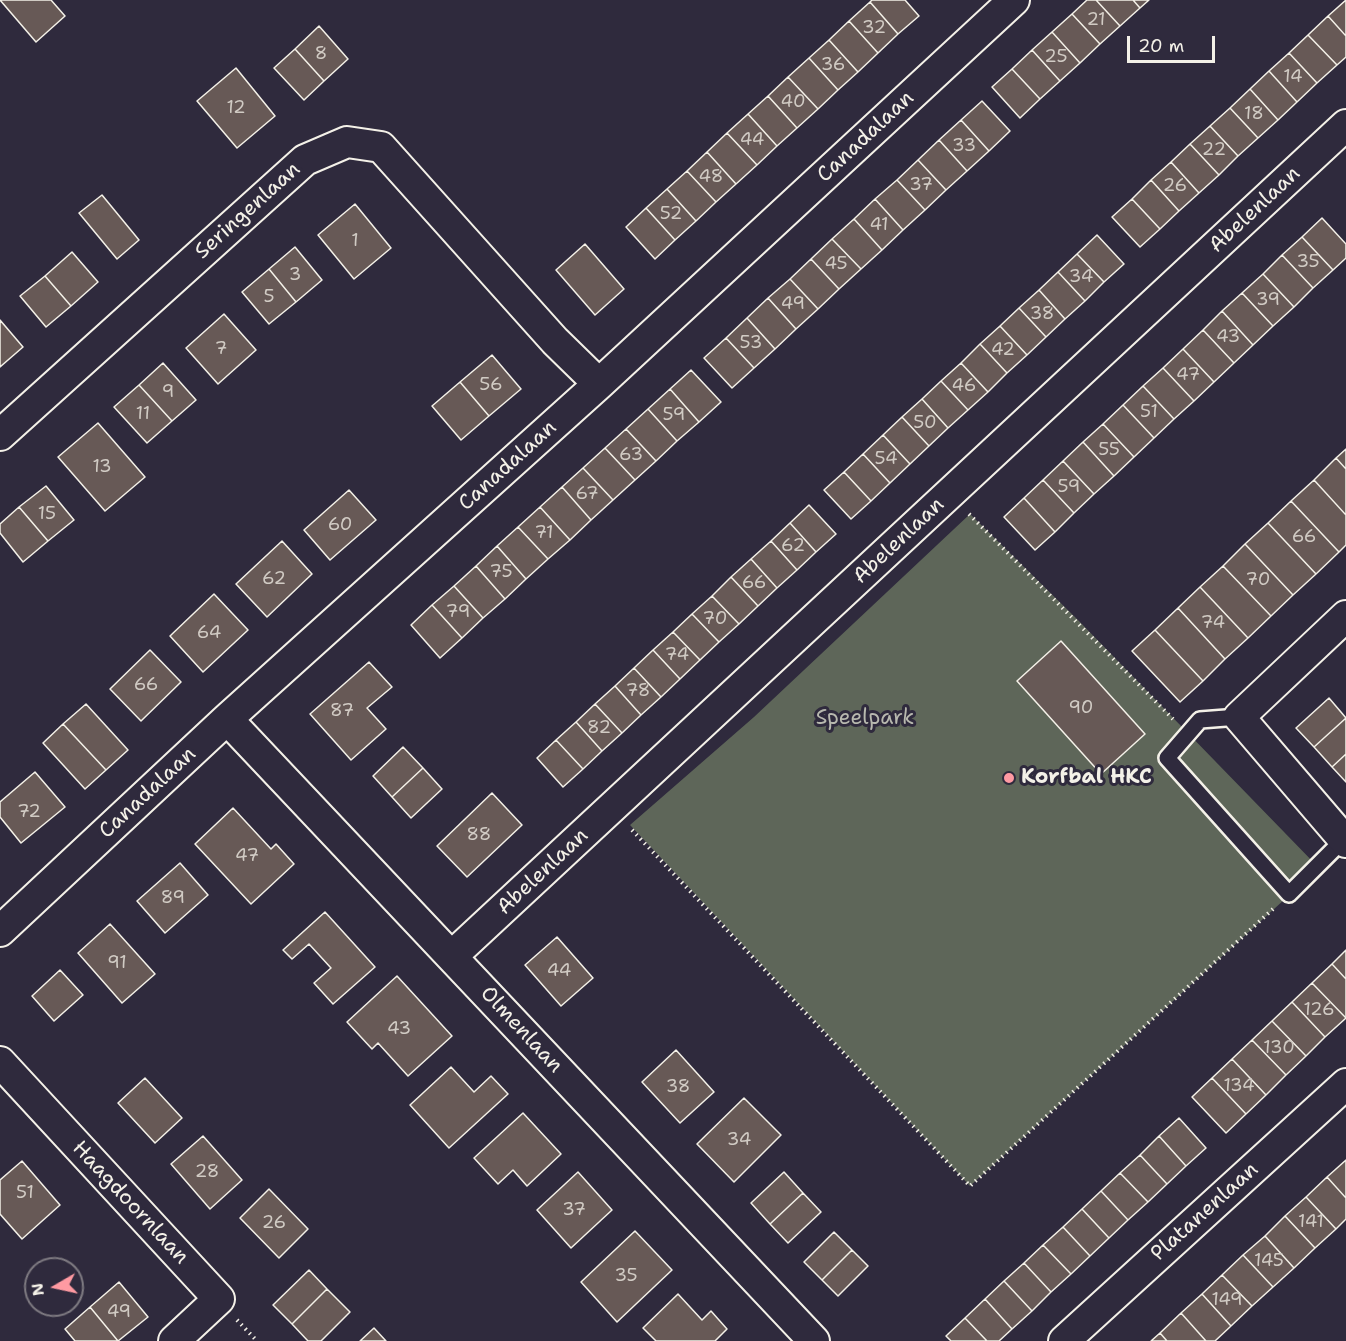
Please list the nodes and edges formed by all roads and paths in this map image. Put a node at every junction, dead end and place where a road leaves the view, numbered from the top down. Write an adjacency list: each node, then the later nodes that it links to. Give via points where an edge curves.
1 (1014, 0): 3 (street, Canadalaan)
2 (1346, 126): 5 (street, Abelenlaan)
3 (599, 384): 4 (street, Seringenlaan, via 555,341 381,147 348,142 305,160); 8 (street, Canadalaan)
4 (0, 435)
5 (949, 494): 9 (path, via 1175,722); 10 (street, Abelenlaan)
6 (1346, 616): 7 (street)
7 (1239, 717): 9 (lane); 11 (street)
8 (227, 719): 13 (street, Canadalaan); 14 (street, Olmenlaan)
9 (1200, 720): 12 (lane, via 1167,758)
10 (612, 808): 12 (path, via 970,1186); 14 (street, Abelenlaan)
11 (1345, 841): 12 (lane)
12 (1289, 894)
13 (0, 931)
14 (452, 956): 18 (street, Olmenlaan)
15 (0, 1062): 17 (street, Haagdoornlaan, via 219,1299)
16 (1346, 1084): 19 (street, Platanenlaan)
17 (174, 1341)
18 (814, 1341)
19 (1064, 1341)

